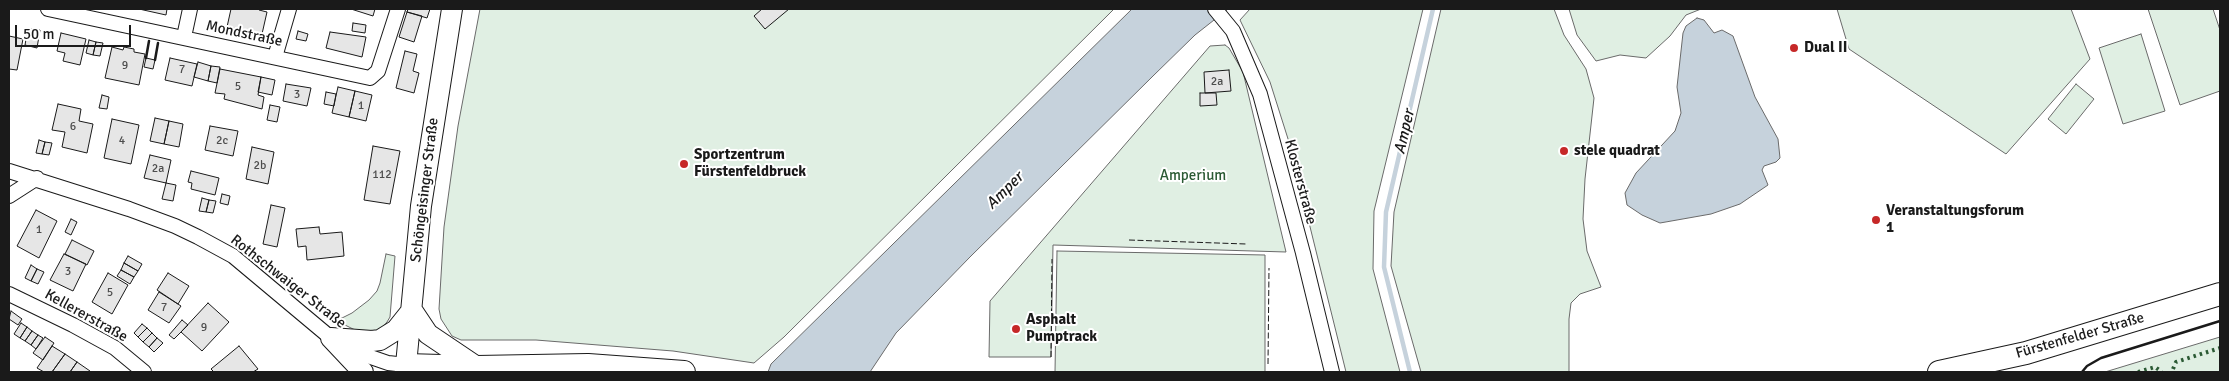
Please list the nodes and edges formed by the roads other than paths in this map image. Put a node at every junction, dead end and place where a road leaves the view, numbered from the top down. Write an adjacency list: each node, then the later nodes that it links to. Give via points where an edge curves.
1 (48, 9): 7 (street, Mondstraße)
2 (190, 9): 7 (street)
3 (288, 9): 8 (street)
4 (398, 9): 8 (street, Mondstraße, via 378,71 370,78)
5 (452, 9): 14 (street, Schöngeisinger Straße, via 421,206)
6 (1215, 9): 21 (street, Klosterstraße, via 1233,30 1260,94)
7 (184, 38): 8 (street, Mondstraße)
8 (275, 57)
9 (9, 171): 10 (street, Rothschwaiger Straße)
10 (37, 178): 11 (street); 15 (street, Rothschwaiger Straße, via 129,209 198,237 232,256)
11 (9, 196)
12 (9, 294): 18 (street, Kellererstraße, via 115,348)
13 (2220, 294): 22 (main road, Fürstenfelder Straße, via 2026,353)
14 (412, 310): 15 (street, via 396,330 380,340); 16 (street, Schöngeisinger Straße); 17 (street, via 428,334)
15 (331, 338): 16 (street, Rothschwaiger Straße, via 359,353); 19 (street)
16 (406, 369): 17 (main road)
17 (471, 370): 20 (main road, via 588,365)
18 (144, 372)
19 (363, 372)
20 (684, 372)
21 (1332, 372)
22 (1939, 372)

